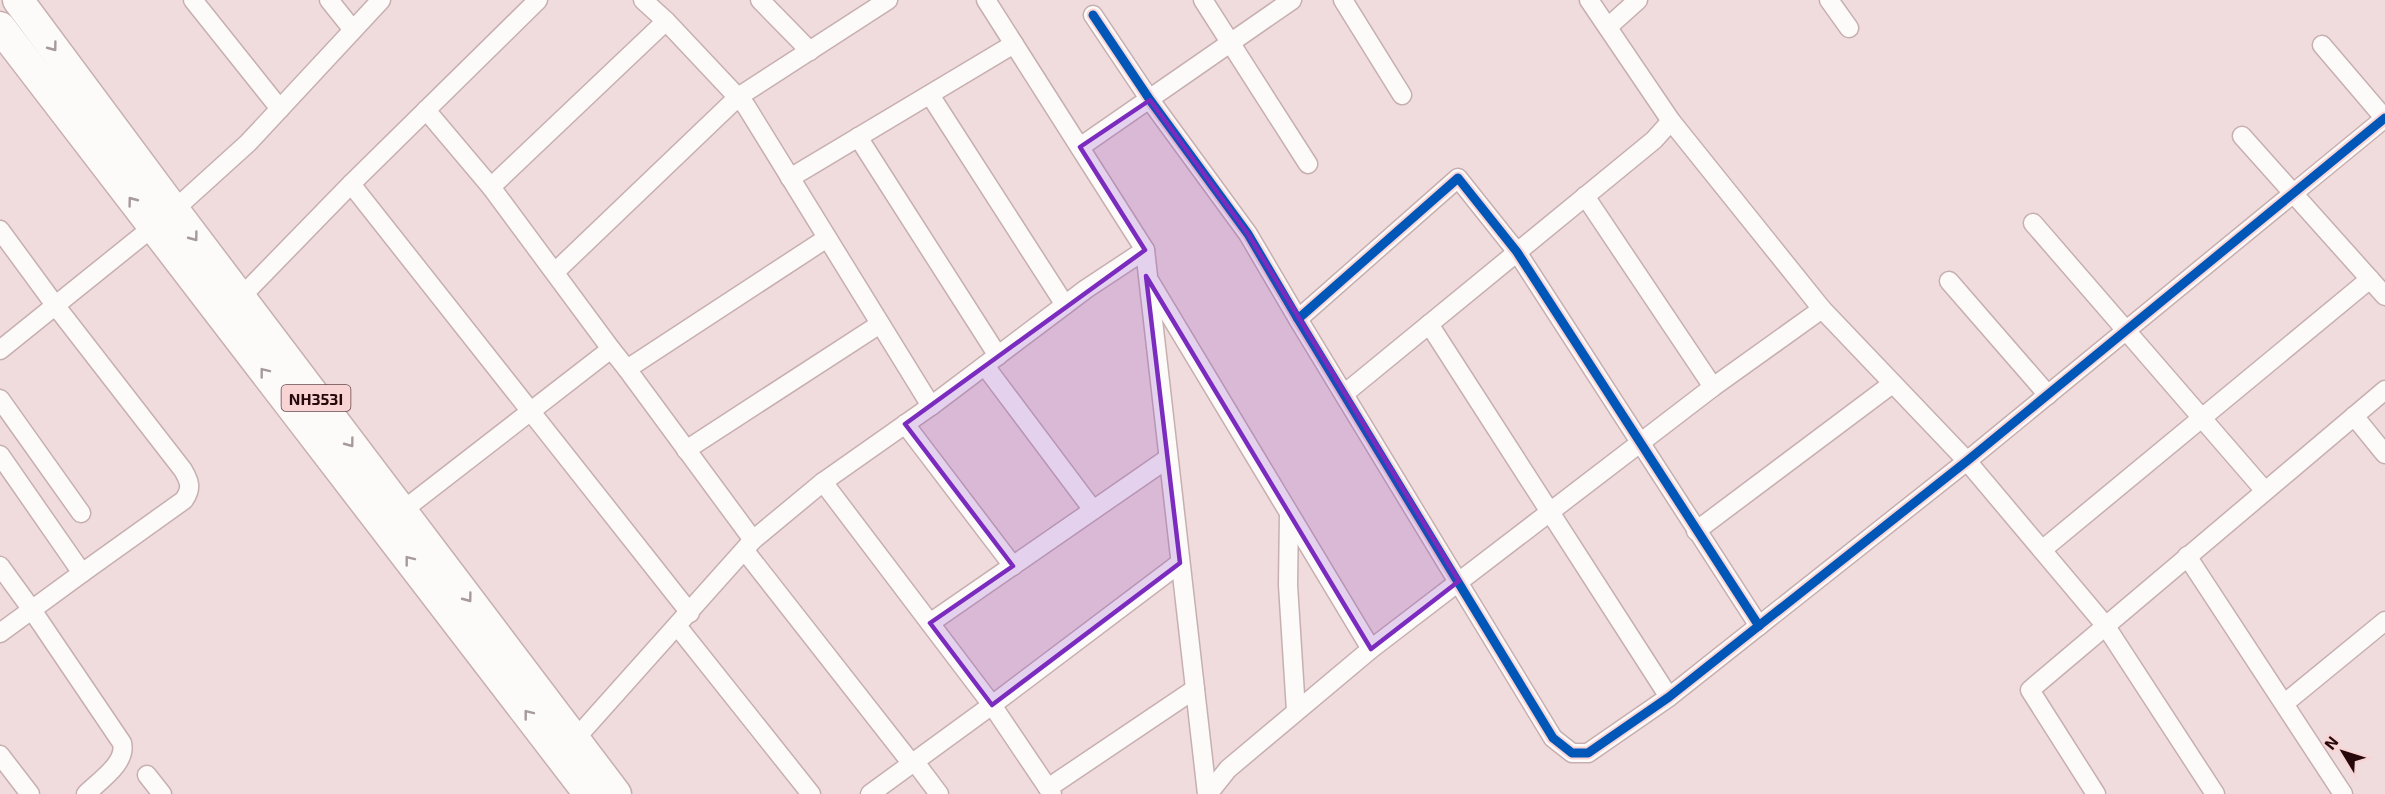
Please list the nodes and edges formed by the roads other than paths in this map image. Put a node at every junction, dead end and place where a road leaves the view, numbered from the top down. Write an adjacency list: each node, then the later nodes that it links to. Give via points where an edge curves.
1 (193, 0): 30 (street)
2 (329, 0): 21 (street)
3 (381, 0): 21 (street)
4 (538, 0): 31 (street)
5 (643, 0): 17 (street)
6 (760, 0): 25 (street)
7 (986, 0): 22 (street)
8 (1203, 0): 23 (street)
9 (1293, 0): 23 (street)
10 (1344, 0): 27 (street)
11 (1589, 0): 19 (street)
12 (1638, 0): 19 (street)
13 (1829, 0): 20 (street)
14 (20, 1): 43 (highway, NH353I, one-way to 43)
15 (878, 2): 25 (street)
16 (1093, 15): 29 (street)
17 (666, 21): 28 (street); 40 (street)
18 (0, 27): 43 (highway, NH353I, one-way to 18)
19 (1608, 27): 33 (street)
20 (1849, 28)
21 (353, 30): 30 (street)
22 (1014, 44): 26 (street); 36 (street)
23 (1231, 44): 29 (street); 37 (street)
24 (2322, 45): 32 (street)
25 (810, 51): 28 (street)
26 (930, 95): 35 (street); 56 (street)
27 (1402, 95)
28 (738, 97): 38 (street); 49 (street)
29 (1150, 100): 36 (street); 58 (street, via 1248,234)
30 (280, 109): 43 (street)
31 (426, 110): 39 (street); 40 (street)
32 (2385, 118): 41 (street)
33 (1671, 121): 42 (street, via 1654,140); 57 (street)
34 (2242, 136): 41 (street)
35 (858, 137): 38 (street); 64 (street)
36 (1080, 147): 47 (street)
37 (1308, 164)
38 (790, 178): 46 (street)
39 (351, 184): 54 (street); 73 (street)
40 (491, 187): 49 (street)
41 (2295, 192): 51 (street); 61 (street)
42 (1585, 196): 48 (street); 67 (street)
43 (164, 219): 54 (highway, NH353I, one-way to 54); 55 (street); 112 (highway, NH353I, one-way to 43)
44 (2033, 223): 61 (street)
45 (0, 230): 55 (street)
46 (827, 238): 59 (street); 65 (street)
47 (1145, 250): 50 (street); 56 (street)
48 (1517, 252): 58 (street, via 1458,178); 60 (street); 77 (street)
49 (555, 272): 62 (street)
50 (1147, 278): 81 (street); 89 (street)
51 (2370, 279): 53 (street); 75 (street)
52 (1949, 281): 70 (street)
53 (2385, 296)
54 (240, 298): 86 (highway, NH353I, one-way to 86)
55 (55, 305): 63 (street); 97 (street, via 183,470 190,490 184,500)
56 (1065, 305): 64 (street)
57 (1822, 309): 66 (street); 67 (street)
58 (1298, 319): 69 (street)
59 (880, 324): 72 (street); 78 (street)
60 (1430, 324): 69 (street); 87 (street)
61 (2125, 332): 70 (street); 75 (street)
62 (611, 348): 65 (street); 73 (street)
63 (0, 350)
64 (991, 361): 72 (street); 85 (street)
65 (627, 369): 78 (street)
66 (1892, 384): 82 (street); 90 (street)
67 (1713, 387): 77 (street)
68 (2385, 390): 74 (street)
69 (1344, 394): 98 (street)
70 (2048, 395): 82 (street)
71 (0, 399): 88 (street)
72 (931, 406): 76 (street)
73 (532, 410): 86 (street); 100 (street)
74 (2354, 416): 79 (street); 84 (street)
75 (2201, 418): 84 (street); 92 (street)
76 (905, 424): 83 (street); 96 (street)
77 (1640, 444): 87 (street); 90 (street)
78 (686, 450): 91 (street)
79 (2385, 454)
80 (0, 455): 97 (street)
81 (1167, 459): 85 (street); 94 (street)
82 (1967, 461): 92 (street); 104 (street)
83 (823, 482): 91 (street); 102 (street)
84 (2265, 491): 93 (street)
85 (1093, 510): 96 (street)
86 (402, 511): 112 (highway, NH353I, one-way to 112)
87 (1551, 511): 98 (street); 108 (street)
88 (81, 513)
89 (1289, 514): 106 (street); 111 (street, via 1288,585)
90 (1696, 531): 104 (street)
91 (749, 545): 100 (street); 114 (street)
92 (2042, 549): 103 (street)
93 (2187, 556): 103 (street); 109 (street)
94 (1180, 563): 107 (street); 110 (street)
95 (0, 566): 99 (street)
96 (1013, 566): 102 (street)
97 (82, 573): 99 (street)
98 (1459, 581): 106 (street); 108 (street, via 1553,738 1572,753 1588,753)
99 (32, 610): 105 (street); 118 (street, via 122,743 120,759)
100 (684, 620): 112 (street); 122 (street)
101 (2385, 621): 109 (street)
102 (930, 623): 110 (street)
103 (2105, 625): 126 (street, via 2030,690); 127 (street)
104 (1759, 626): 108 (street)
105 (0, 633)
106 (1371, 649): 111 (street)
107 (1195, 689): 116 (street); 125 (street)
108 (1669, 697)
109 (2285, 703): 128 (street)
110 (992, 705): 114 (street); 116 (street)
111 (1296, 711): 125 (street, via 1228,769)
112 (567, 747): 120 (highway, NH353I); 121 (highway, NH353I)
113 (0, 755): 117 (street)
114 (913, 763): 123 (street); 124 (street)
115 (147, 775): 119 (street)
116 (1050, 791)
117 (30, 794)
118 (86, 794)
119 (162, 794)
120 (589, 794)
121 (616, 794)
122 (812, 794)
123 (870, 794)
124 (939, 794)
125 (1208, 794)
126 (2096, 794)
127 (2215, 794)
128 (2343, 794)

